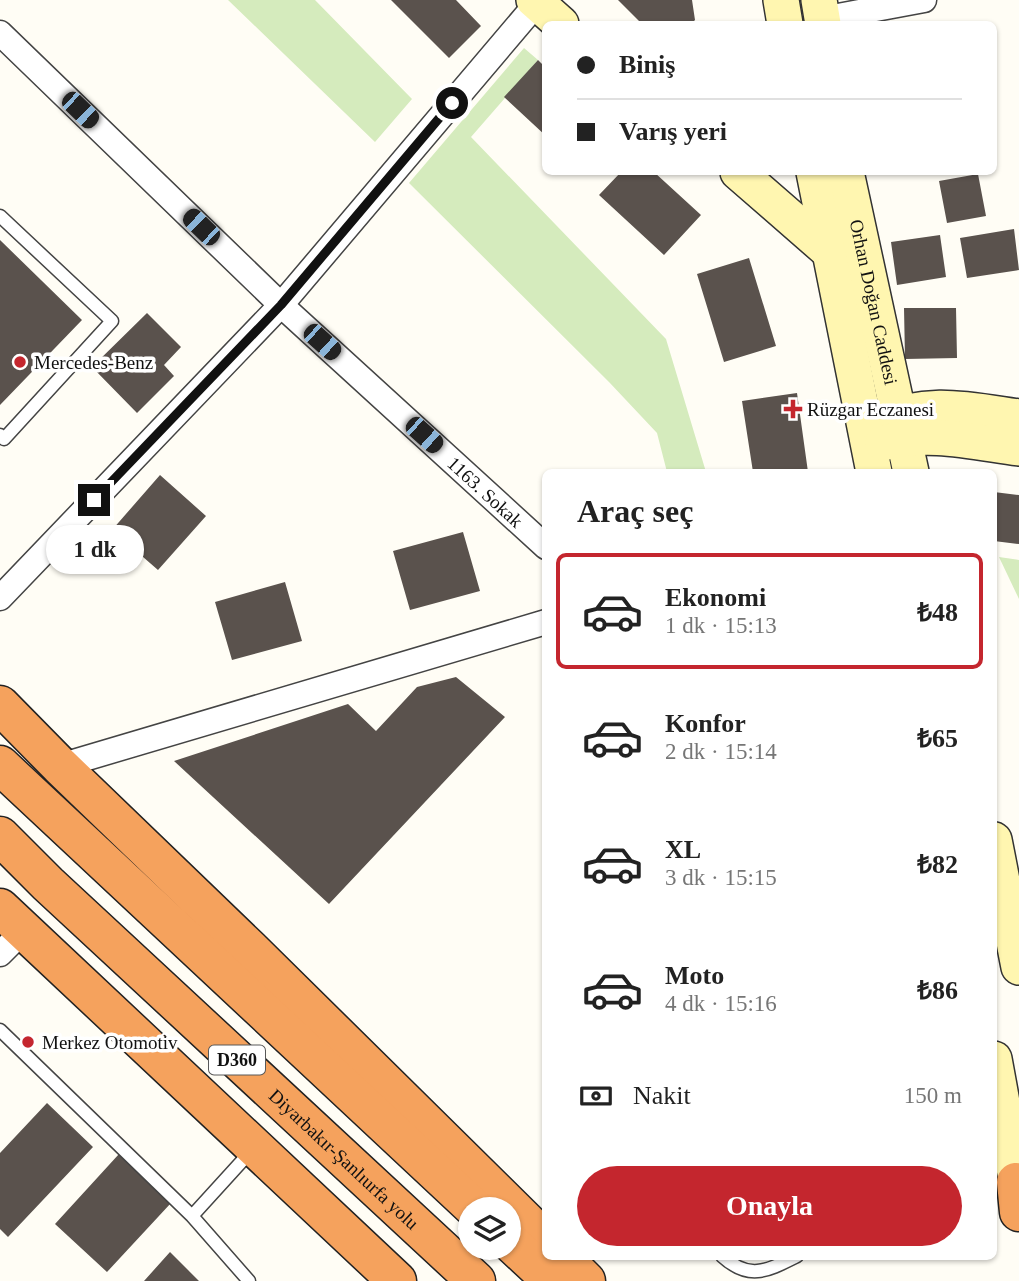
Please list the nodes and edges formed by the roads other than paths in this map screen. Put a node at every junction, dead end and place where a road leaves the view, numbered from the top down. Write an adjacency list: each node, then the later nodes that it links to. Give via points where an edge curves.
1 (781, 0): 5 (main road)
2 (924, 0): 4 (street)
3 (544, 9): 12 (street)
4 (822, 14)
5 (785, 21)
6 (0, 33): 12 (street, 1163. Sokak)
7 (741, 175): 11 (main road)
8 (815, 175): 11 (main road, Orhan Doğan Caddesi)
9 (846, 175): 15 (main road, Orhan Doğan Caddesi)
10 (0, 216): 14 (lane, via 112,321 4,439)
11 (831, 253): 15 (main road, Orhan Doğan Caddesi)
12 (281, 305): 18 (street, 1163. Sokak); 19 (street)
13 (1019, 417): 15 (main road, via 923,408)
14 (0, 435)
15 (882, 439): 16 (main road, via 943,438); 17 (main road, Orhan Doğan Caddesi)
16 (1019, 448)
17 (908, 469)
18 (542, 543)
19 (0, 598)
20 (542, 623): 23 (street)
21 (0, 705): 23 (highway)
22 (0, 765): 32 (highway, D360)
23 (60, 766): 34 (highway, via 250,948)
24 (0, 836): 41 (highway, Diyarbakır-Şanlıurfa yolu / D360)
25 (997, 854): 27 (main road)
26 (8, 930): 30 (highway)
27 (1019, 967)
28 (0, 1030): 33 (lane)
29 (997, 1076): 31 (main road)
30 (255, 1147): 33 (lane); 40 (highway)
31 (1018, 1196)
32 (462, 1197)
33 (192, 1216): 39 (lane)
34 (542, 1241)
35 (521, 1246): 36 (highway)
36 (542, 1254)
37 (726, 1260): 38 (lane, via 751,1274)
38 (789, 1260)
39 (249, 1281)
40 (397, 1281)
41 (476, 1281)

